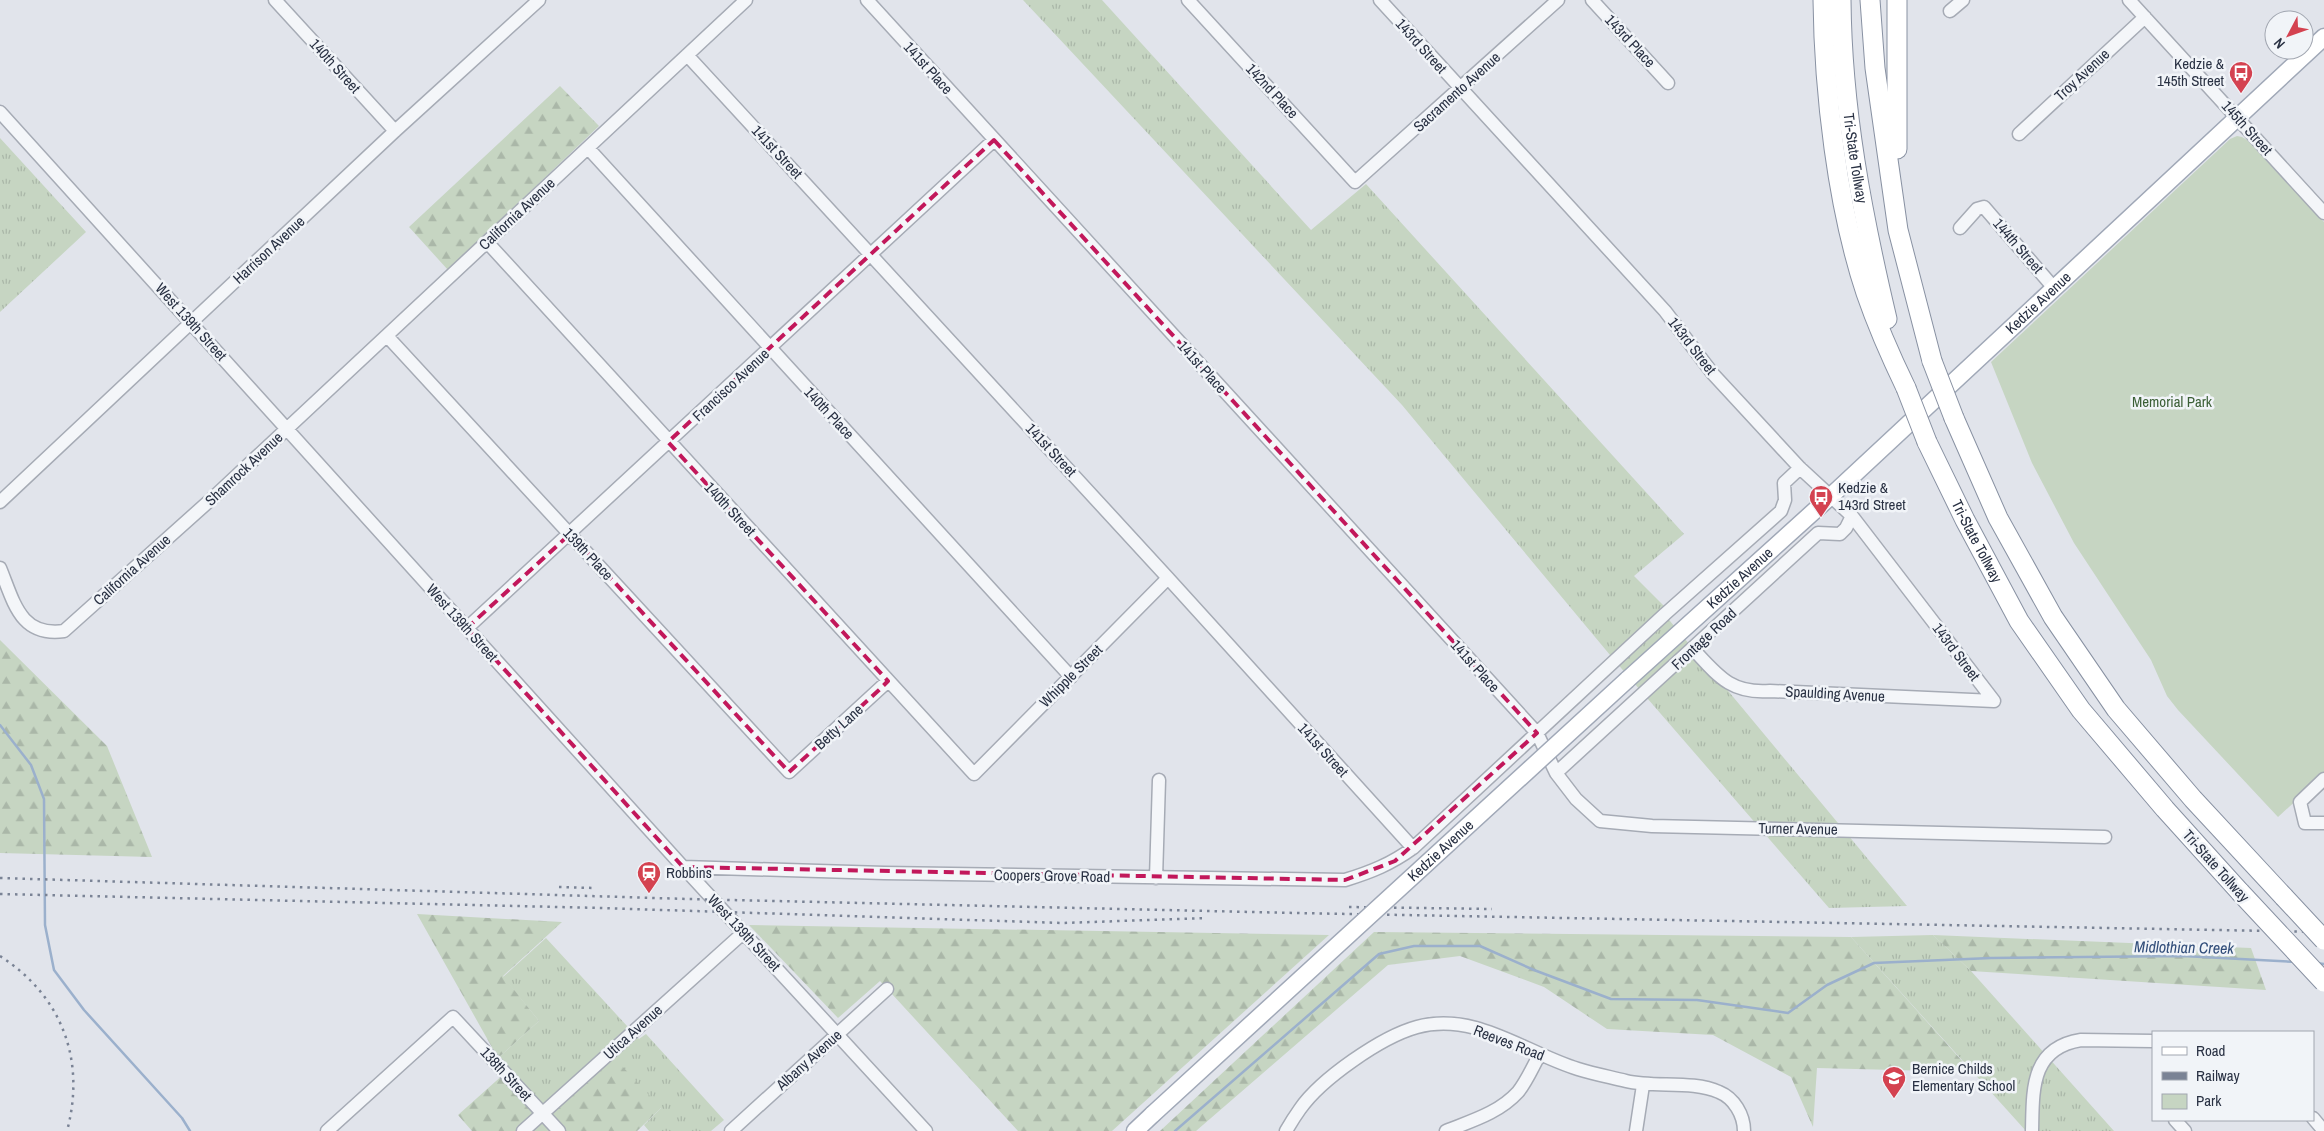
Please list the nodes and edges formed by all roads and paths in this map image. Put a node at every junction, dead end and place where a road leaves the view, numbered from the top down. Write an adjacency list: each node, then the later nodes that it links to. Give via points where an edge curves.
1 (275, 0): 23 (street, 140th Street)
2 (539, 0): 23 (street, Harrison Avenue)
3 (746, 0): 18 (street, California Avenue)
4 (867, 0): 25 (street, 141st Place)
5 (1188, 0): 27 (street, 142nd Place)
6 (1380, 0): 20 (street, 143rd Street)
7 (1558, 0): 20 (street, Sacramento Avenue)
8 (1592, 0): 19 (street, 143rd Place)
9 (1823, 0): 37 (highway, via 1826,77 1849,224 1874,316)
10 (1841, 0): 37 (highway, Tri-State Tollway, via 1841,58 1858,192)
11 (1870, 0): 30 (highway, Tri-State Tollway, via 1875,68)
12 (1897, 0): 30 (highway)
13 (1963, 0): 15 (street)
14 (2129, 0): 16 (street, 145th Street)
15 (1950, 11)
16 (2145, 17): 22 (street, 145th Street); 24 (street, Troy Avenue)
17 (2324, 38): 22 (main road, Kedzie Avenue)
18 (687, 55): 26 (street, California Avenue); 32 (street, 141st Street)
19 (1668, 83)
20 (1461, 90): 27 (street, Sacramento Avenue); 40 (street, 143rd Street, via 1665,311 1713,374)
21 (0, 112): 34 (street, West 139th Street)
22 (2237, 117): 28 (street, 145th Street); 33 (main road, Kedzie Avenue)
23 (395, 131): 34 (street, Harrison Avenue)
24 (2019, 134)
25 (994, 140): 32 (street, Francisco Avenue); 53 (street, 141st Place)
26 (588, 148): 31 (street, California Avenue); 36 (street, 140th Place)
27 (1355, 182)
28 (2324, 213)
29 (1960, 228): 33 (street, 144th Street, via 1977,209 1984,206)
30 (1898, 230): 65 (highway, Tri-State Tollway, bridge, via 1932,362 1954,418 1998,518 2053,617 2116,709 2193,799)
31 (487, 242): 35 (street, California Avenue); 39 (street, 140th Street)
32 (871, 254): 36 (street, Francisco Avenue); 47 (street, 141st Street)
33 (2054, 288): 41 (main road, Kedzie Avenue)
34 (192, 322): 38 (street, West 139th Street); 42 (street, Harrison Avenue)
35 (387, 336): 38 (street, California Avenue); 45 (street, 139th Place)
36 (770, 349): 39 (street, Francisco Avenue); 50 (street, 140th Place)
37 (1906, 388): 66 (highway, Tri-State Tollway, bridge, via 1927,442 2019,621 2081,710 2165,809)
38 (288, 428): 43 (street, Shamrock Avenue); 48 (street, West 139th Street)
39 (668, 442): 45 (street, Francisco Avenue); 51 (street, 140th Street)
40 (1800, 468): 41 (street, 143rd Street); 53 (street, Coopers Grove Road, via 1784,483 1785,500 1781,511)
41 (1832, 495): 44 (street, 143rd Street); 80 (main road, Kedzie Avenue, bridge)
42 (0, 502)
43 (200, 509): 46 (street, California Avenue, via 64,631 49,633 30,626 16,605)
44 (1852, 516): 49 (street, Frontage Road, via 1840,534 1818,533); 52 (street, 143rd Street)
45 (570, 534): 48 (street, Francisco Avenue); 54 (street, 139th Place)
46 (0, 568)
47 (1168, 578): 50 (street, Whipple Street); 61 (street, 141st Street)
48 (467, 628): 62 (street, West 139th Street)
49 (1693, 649): 52 (street, Spaulding Avenue, via 1727,683 1753,692); 55 (street, Frontage Road)
50 (1071, 677): 56 (street, Whipple Street)
51 (888, 681): 54 (street, Betty Lane); 56 (street, 140th Street)
52 (1994, 701)
53 (1537, 733): 55 (street, Turner Avenue); 61 (street, Coopers Grove Road)
54 (789, 772)
55 (1556, 772): 60 (street, Turner Avenue, via 1576,799 1600,821 1652,826)
56 (974, 774)
57 (2324, 779): 59 (street, via 2300,802 2305,823)
58 (1159, 780): 63 (street)
59 (2324, 823)
60 (2105, 837)
61 (1412, 848): 63 (street, Coopers Grove Road, via 1395,862 1345,880)
62 (683, 867): 63 (street, Coopers Grove Road); 64 (street, West 139th Street)
63 (1156, 878)
64 (743, 932): 68 (street, West 139th Street); 72 (street, Utica Avenue)
65 (2324, 940)
66 (2324, 982)
67 (888, 989): 68 (street, Albany Avenue)
68 (837, 1034): 78 (street, Albany Avenue); 79 (street, West 139th Street)
69 (2152, 1041): 85 (street, via 2081,1040 2055,1050 2040,1067 2034,1080)
70 (1540, 1054): 71 (street, Reeves Road, via 1578,1069); 81 (street, Reeves Road, via 1481,1028 1449,1023 1417,1027 1384,1041 1333,1076 1301,1107); 82 (street, via 1518,1091 1503,1106)
71 (1643, 1085): 83 (street); 84 (street, Reeves Road, via 1704,1087 1721,1092 1735,1103)
72 (542, 1113): 75 (street, 138th Street, via 453,1017); 76 (street, Utica Avenue); 77 (street, 138th Street)
73 (2314, 1119): 87 (street)
74 (2176, 1121): 86 (street)
75 (327, 1131)
76 (523, 1131)
77 (558, 1131)
78 (731, 1131)
79 (926, 1131)
80 (1135, 1131)
81 (1286, 1131)
82 (1446, 1131)
83 (1636, 1131)
84 (1744, 1131)
85 (2032, 1131)
86 (2185, 1131)
87 (2324, 1131)

